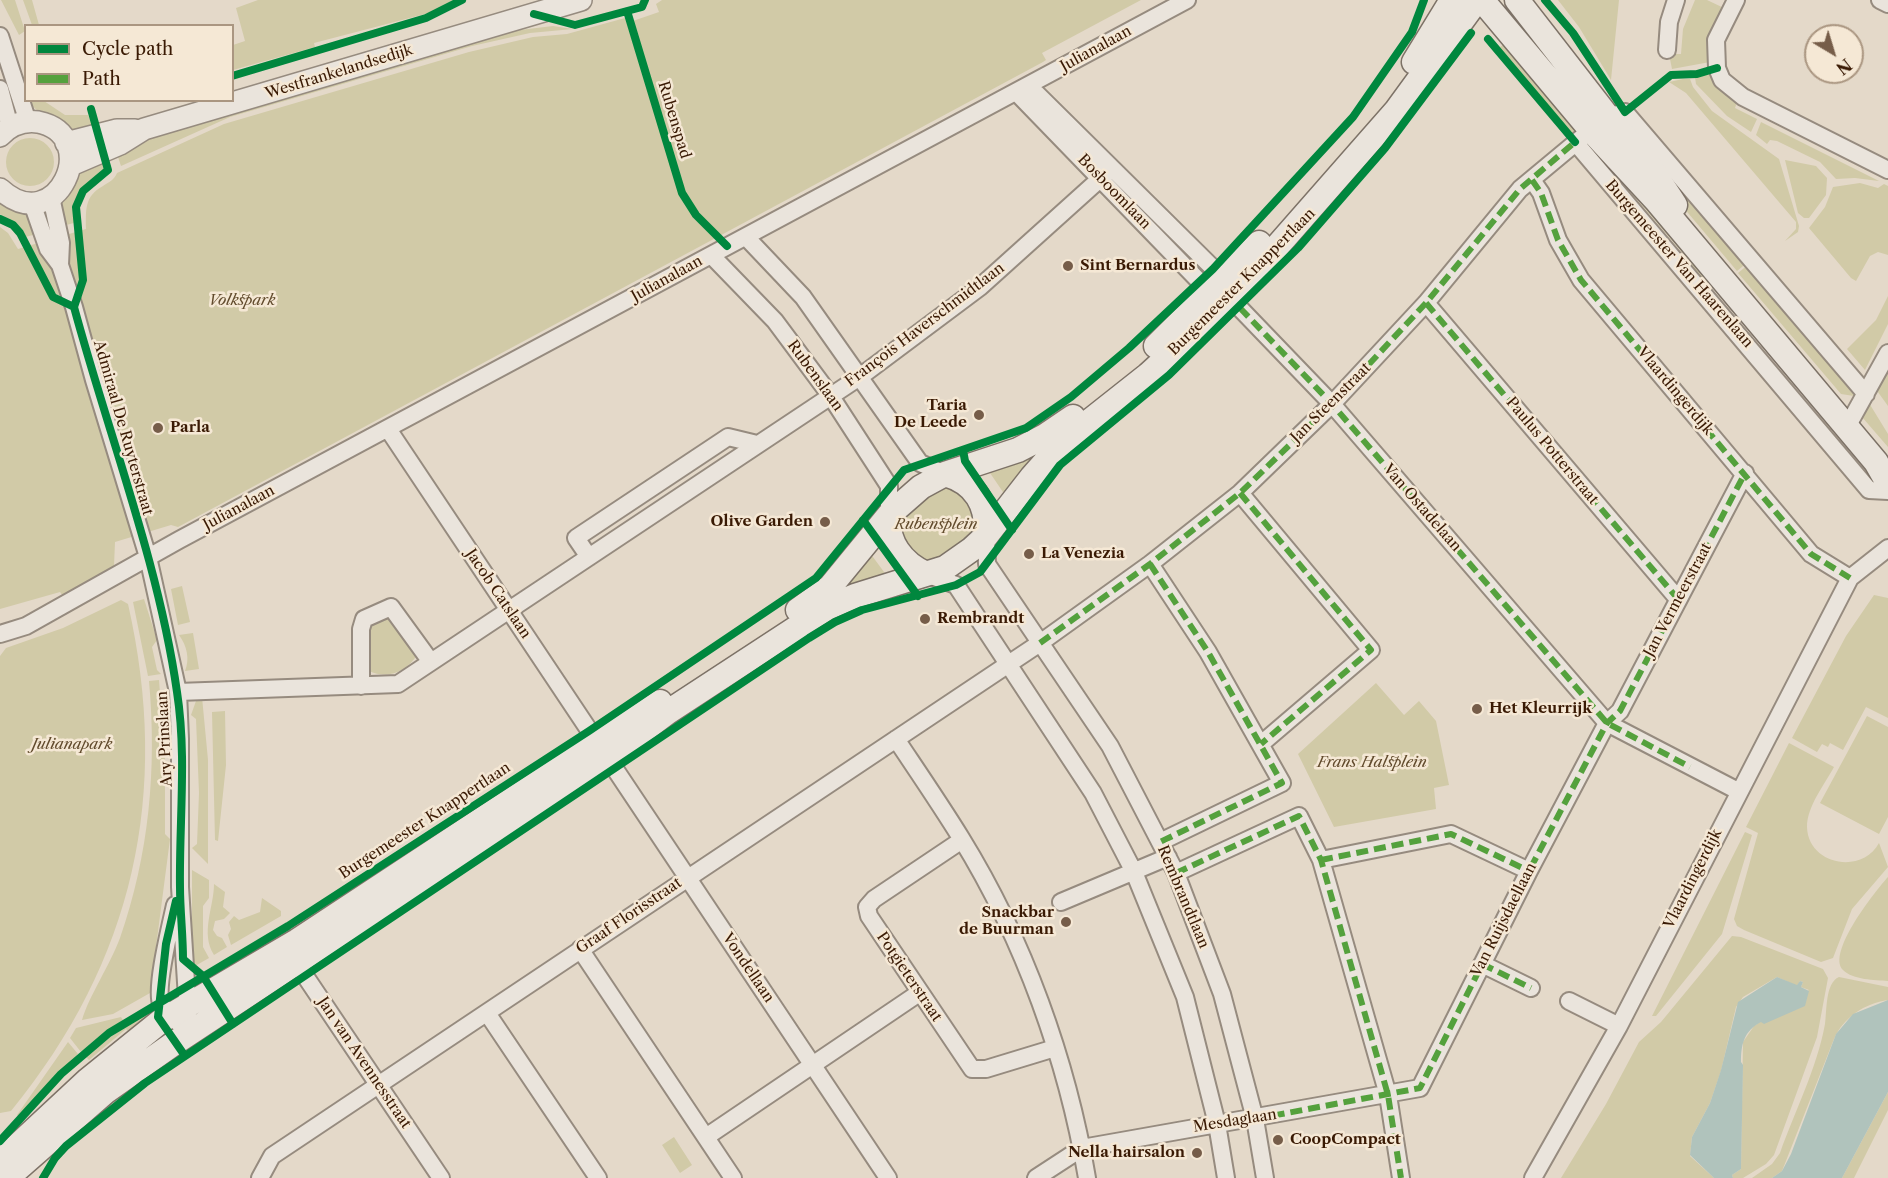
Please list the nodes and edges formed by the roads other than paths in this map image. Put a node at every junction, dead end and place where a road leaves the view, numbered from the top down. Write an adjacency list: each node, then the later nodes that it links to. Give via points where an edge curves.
1 (581, 0): 16 (street, Westfrankelandsedijk)
2 (1187, 0): 14 (street, Julianalaan)
3 (1452, 0): 27 (main road, Burgemeester Knappertlaan, via 1430,40 1361,129)
4 (1477, 0): 27 (main road, Burgemeester Knappertlaan, via 1396,111)
5 (1482, 0): 17 (main road, Burgemeester Van Haarenlaan)
6 (1517, 0): 17 (main road, Burgemeester Van Haarenlaan)
7 (1676, 0): 12 (street)
8 (1736, 0): 20 (street, via 1716,40 1717,68 1722,80 1743,97)
9 (1880, 0): 10 (street)
10 (1888, 4)
11 (0, 36): 15 (street)
12 (1667, 50)
13 (0, 89): 15 (street)
14 (1023, 89): 21 (street, Bosboomlaan); 25 (street, Julianalaan)
15 (13, 128): 18 (street, via 54,129)
16 (144, 129): 18 (street, Westfrankelandsedijk, via 117,130); 19 (street, Westfrankelandsedijk)
17 (1591, 130): 22 (street, Jan Steenstraat); 33 (main road, Burgemeester Van Haarenlaan, via 1649,165 1675,206); 40 (street, Burgemeester Van Haarenlaan, via 1869,490)
18 (66, 143): 19 (street)
19 (71, 165): 24 (street, via 65,183)
20 (1888, 170)
21 (1106, 174): 27 (street, Bosboomlaan); 30 (street, François Haverschmidtlaan, via 980,287)
22 (1532, 180): 28 (street, Jan Steenstraat, via 1520,189); 37 (street, Vlaardingerdijk, via 1541,193 1558,240 1581,280)
23 (0, 189): 24 (street, via 15,200)
24 (42, 200): 45 (street, Admiraal De Ruyterstraat, via 48,249 60,265)
25 (746, 237): 26 (street, Julianalaan); 30 (street, via 803,297)
26 (711, 255): 31 (street, Rubenslaan, via 775,321); 34 (street, Julianalaan)
27 (1222, 290): 32 (street, Van Ostadelaan); 38 (main road, Burgemeester Knappertlaan, via 1061,426 1018,450); 43 (main road, Burgemeester Knappertlaan, via 1148,375 1062,443)
28 (1426, 303): 32 (street, Jan Steenstraat); 50 (street, Paulus Potterstraat)
29 (1888, 353): 33 (street)
30 (861, 376): 31 (street, François Haverschmidtlaan); 38 (street, via 920,463)
31 (830, 395): 35 (street, François Haverschmidtlaan); 42 (street, Rubenslaan, via 889,486)
32 (1332, 404): 41 (street, Jan Steenstraat); 58 (street, Van Ostadelaan)
33 (1856, 412): 36 (main road, Burgemeester Van Haarenlaan); 39 (main road, Burgemeester Van Haarenlaan)
34 (388, 429): 45 (street, Julianalaan); 51 (street, Jacob Catslaan)
35 (757, 444): 46 (street, François Haverschmidtlaan); 46 (street, via 728,437 576,538)
36 (1888, 456)
37 (1745, 473): 49 (street, Vlaardingerdijk, via 1811,554); 50 (street, Jan Vermeerstraat)
38 (945, 474): 42 (main road, via 914,492); 43 (main road, via 963,480 986,511)
39 (1888, 483)
40 (1888, 491)
41 (1240, 493): 47 (street, Jan Steenstraat); 60 (street, via 1371,650)
42 (889, 515): 48 (main road, via 893,544 906,562); 61 (main road, Burgemeester Knappertlaan, via 830,587)
43 (986, 536): 48 (main road, via 945,568); 53 (street, Rembrandtlaan, via 987,564)
44 (1888, 548): 49 (street, Vlaardingerdijk)
45 (148, 557): 52 (street, Julianalaan, via 26,626); 57 (street, Ary Prinslaan)
46 (589, 557): 51 (street, François Haverschmidtlaan)
47 (1150, 564): 53 (street, Jan Steenstraat); 60 (street, via 1208,652)
48 (926, 574): 55 (street, via 956,585); 61 (main road, Burgemeester Knappertlaan, via 827,608)
49 (1850, 578): 62 (street, Vlaardingerdijk)
50 (1678, 599): 58 (street, Jan Vermeerstraat, via 1620,711)
51 (509, 610): 54 (street, François Haverschmidtlaan); 61 (street, Jacob Catslaan)
52 (0, 634)
53 (1040, 643): 55 (street); 64 (street, Rembrandtlaan, via 1110,746)
54 (431, 662): 56 (street, François Haverschmidtlaan, via 398,684); 56 (street, via 391,606 364,619)
55 (1008, 664): 59 (street, Graaf Florisstraat); 68 (street, via 1093,793)
56 (361, 686): 57 (street, François Haverschmidtlaan)
57 (178, 692): 71 (street, Ary Prinslaan)
58 (1607, 723): 62 (street); 67 (street, Van Ruijsdaellaan)
59 (896, 738): 63 (street); 70 (street, Graaf Florisstraat)
60 (1261, 744): 64 (street, via 1282,783)
61 (602, 751): 70 (street, Vondellaan); 74 (main road, Burgemeester Knappertlaan)
62 (1738, 791): 81 (street, Vlaardingerdijk)
63 (962, 840): 77 (street, Potgieterstraat, via 867,907 869,916); 83 (street, via 1025,964)
64 (1160, 842): 65 (street, Rembrandtlaan)
65 (1168, 857): 68 (street); 69 (street, Rembrandtlaan)
66 (1321, 860): 67 (street, via 1452,834); 69 (street, via 1299,816); 86 (street)
67 (1529, 871): 75 (street, Van Ruijsdaellaan)
68 (1134, 872): 72 (street); 88 (street, via 1185,997)
69 (1176, 873): 87 (street, Rembrandtlaan, via 1222,994)
70 (687, 878): 73 (street, Graaf Florisstraat); 84 (street, Vondellaan)
71 (180, 887): 79 (street, Ary Prinslaan); 79 (street, Ary Prinslaan, via 166,944 160,1001)
72 (1061, 902)
73 (580, 949): 80 (street, Graaf Florisstraat); 89 (street)
74 (292, 956): 79 (main road, Burgemeester Knappertlaan); 82 (main road, Burgemeester Knappertlaan); 85 (street, Jan van Avennesstraat)
75 (1482, 964): 76 (street); 86 (street, Van Ruijsdaellaan, via 1420,1088)
76 (1531, 988)
77 (920, 993): 83 (street, Potgieterstraat, via 972,1069 986,1069); 84 (street)
78 (1569, 1001): 81 (street)
79 (178, 1010): 82 (street, Ary Prinslaan); 91 (main road, Burgemeester Knappertlaan, via 88,1080)
80 (487, 1013): 85 (street, Graaf Florisstraat); 96 (street)
81 (1619, 1026): 104 (street, Vlaardingerdijk)
82 (191, 1032): 93 (main road, Burgemeester Knappertlaan, via 105,1092)
83 (1055, 1048): 90 (street)
84 (813, 1065): 89 (street); 98 (street, Vondellaan)
85 (379, 1085): 94 (street, Graaf Florisstraat, via 272,1156); 95 (street, Jan van Avennesstraat)
86 (1388, 1095): 87 (street, Mesdaglaan); 103 (street)
87 (1255, 1119): 88 (street, Mesdaglaan); 102 (street, Rembrandtlaan)
88 (1217, 1124): 90 (street, Mesdaglaan); 101 (street)
89 (706, 1137): 97 (street)
90 (1082, 1148): 99 (street); 100 (street)
91 (0, 1162)
92 (0, 1174): 93 (street)
93 (5, 1178)
94 (260, 1178)
95 (441, 1178)
96 (598, 1178)
97 (733, 1178)
98 (888, 1178)
99 (1036, 1178)
100 (1087, 1178)
101 (1226, 1178)
102 (1265, 1178)
103 (1401, 1178)
104 (1533, 1178)

